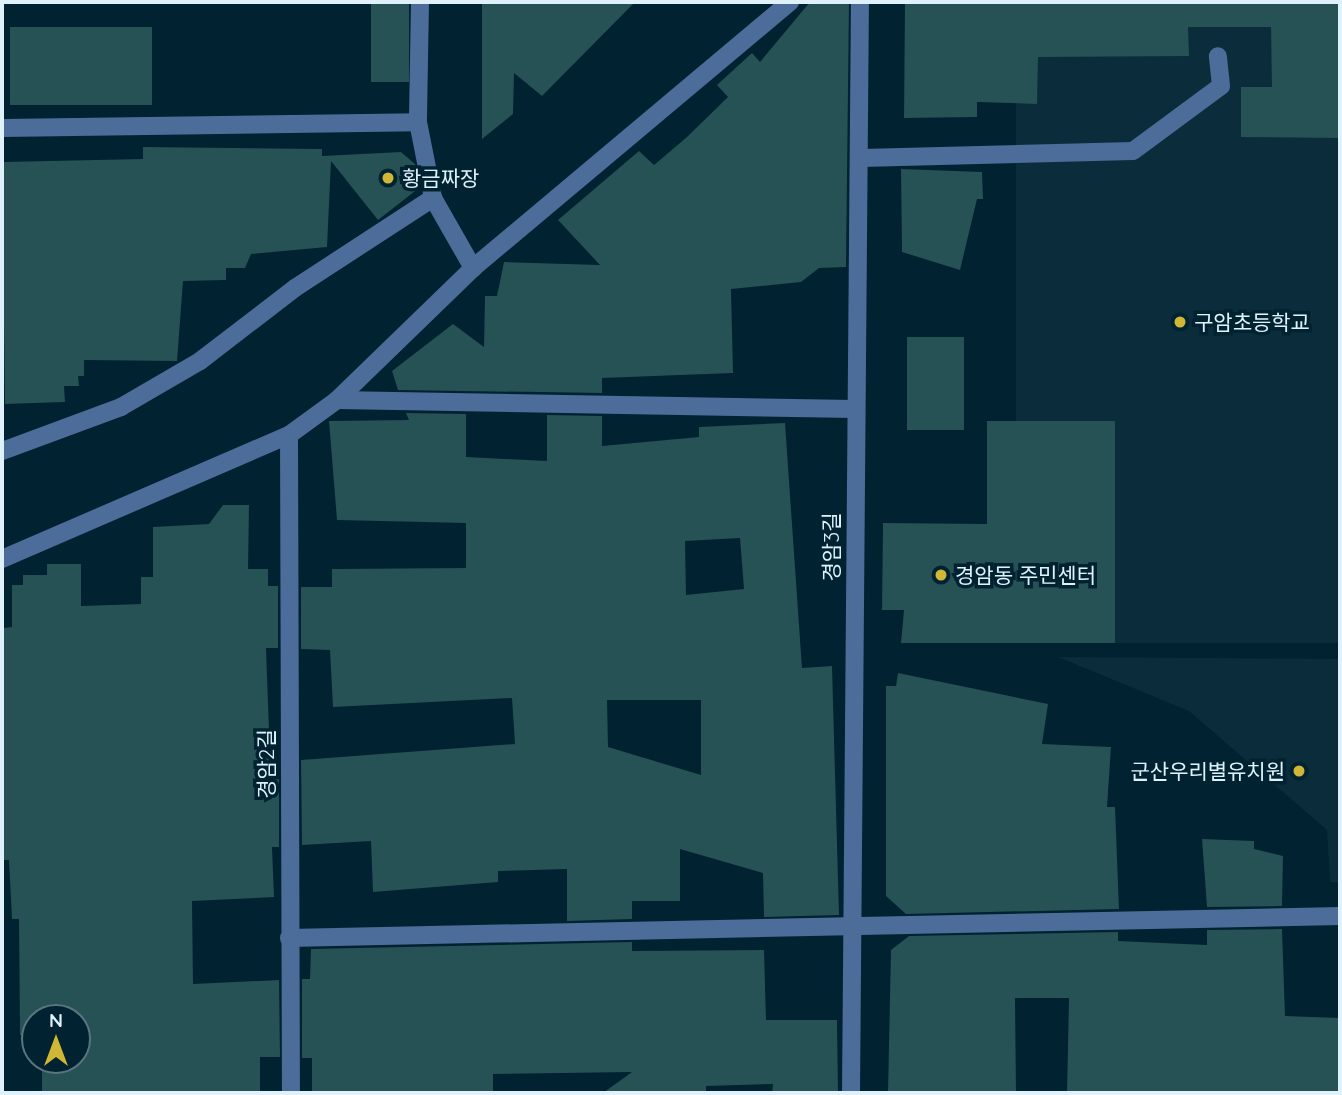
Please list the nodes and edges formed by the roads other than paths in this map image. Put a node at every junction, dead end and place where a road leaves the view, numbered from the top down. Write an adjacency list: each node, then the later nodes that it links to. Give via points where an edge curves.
1 (420, 2): 5 (street)
2 (790, 2): 9 (street)
3 (860, 2): 7 (street, 경암3길)
4 (1218, 56): 7 (street, via 1220,86 1133,150)
5 (418, 122): 6 (street); 8 (street)
6 (2, 128)
7 (862, 158): 11 (street, 경암3길)
8 (433, 198): 9 (street); 13 (street, via 295,288 200,361 121,407)
9 (474, 268): 10 (street)
10 (337, 400): 11 (street); 12 (street)
11 (854, 409): 16 (street, 경암3길)
12 (289, 435): 14 (street); 17 (street, 경암2길)
13 (2, 451)
14 (2, 559)
15 (1340, 916): 16 (street)
16 (852, 923): 17 (street); 19 (street, 경암3길)
17 (289, 938): 18 (street, 경암2길)
18 (291, 1093)
19 (851, 1093)

